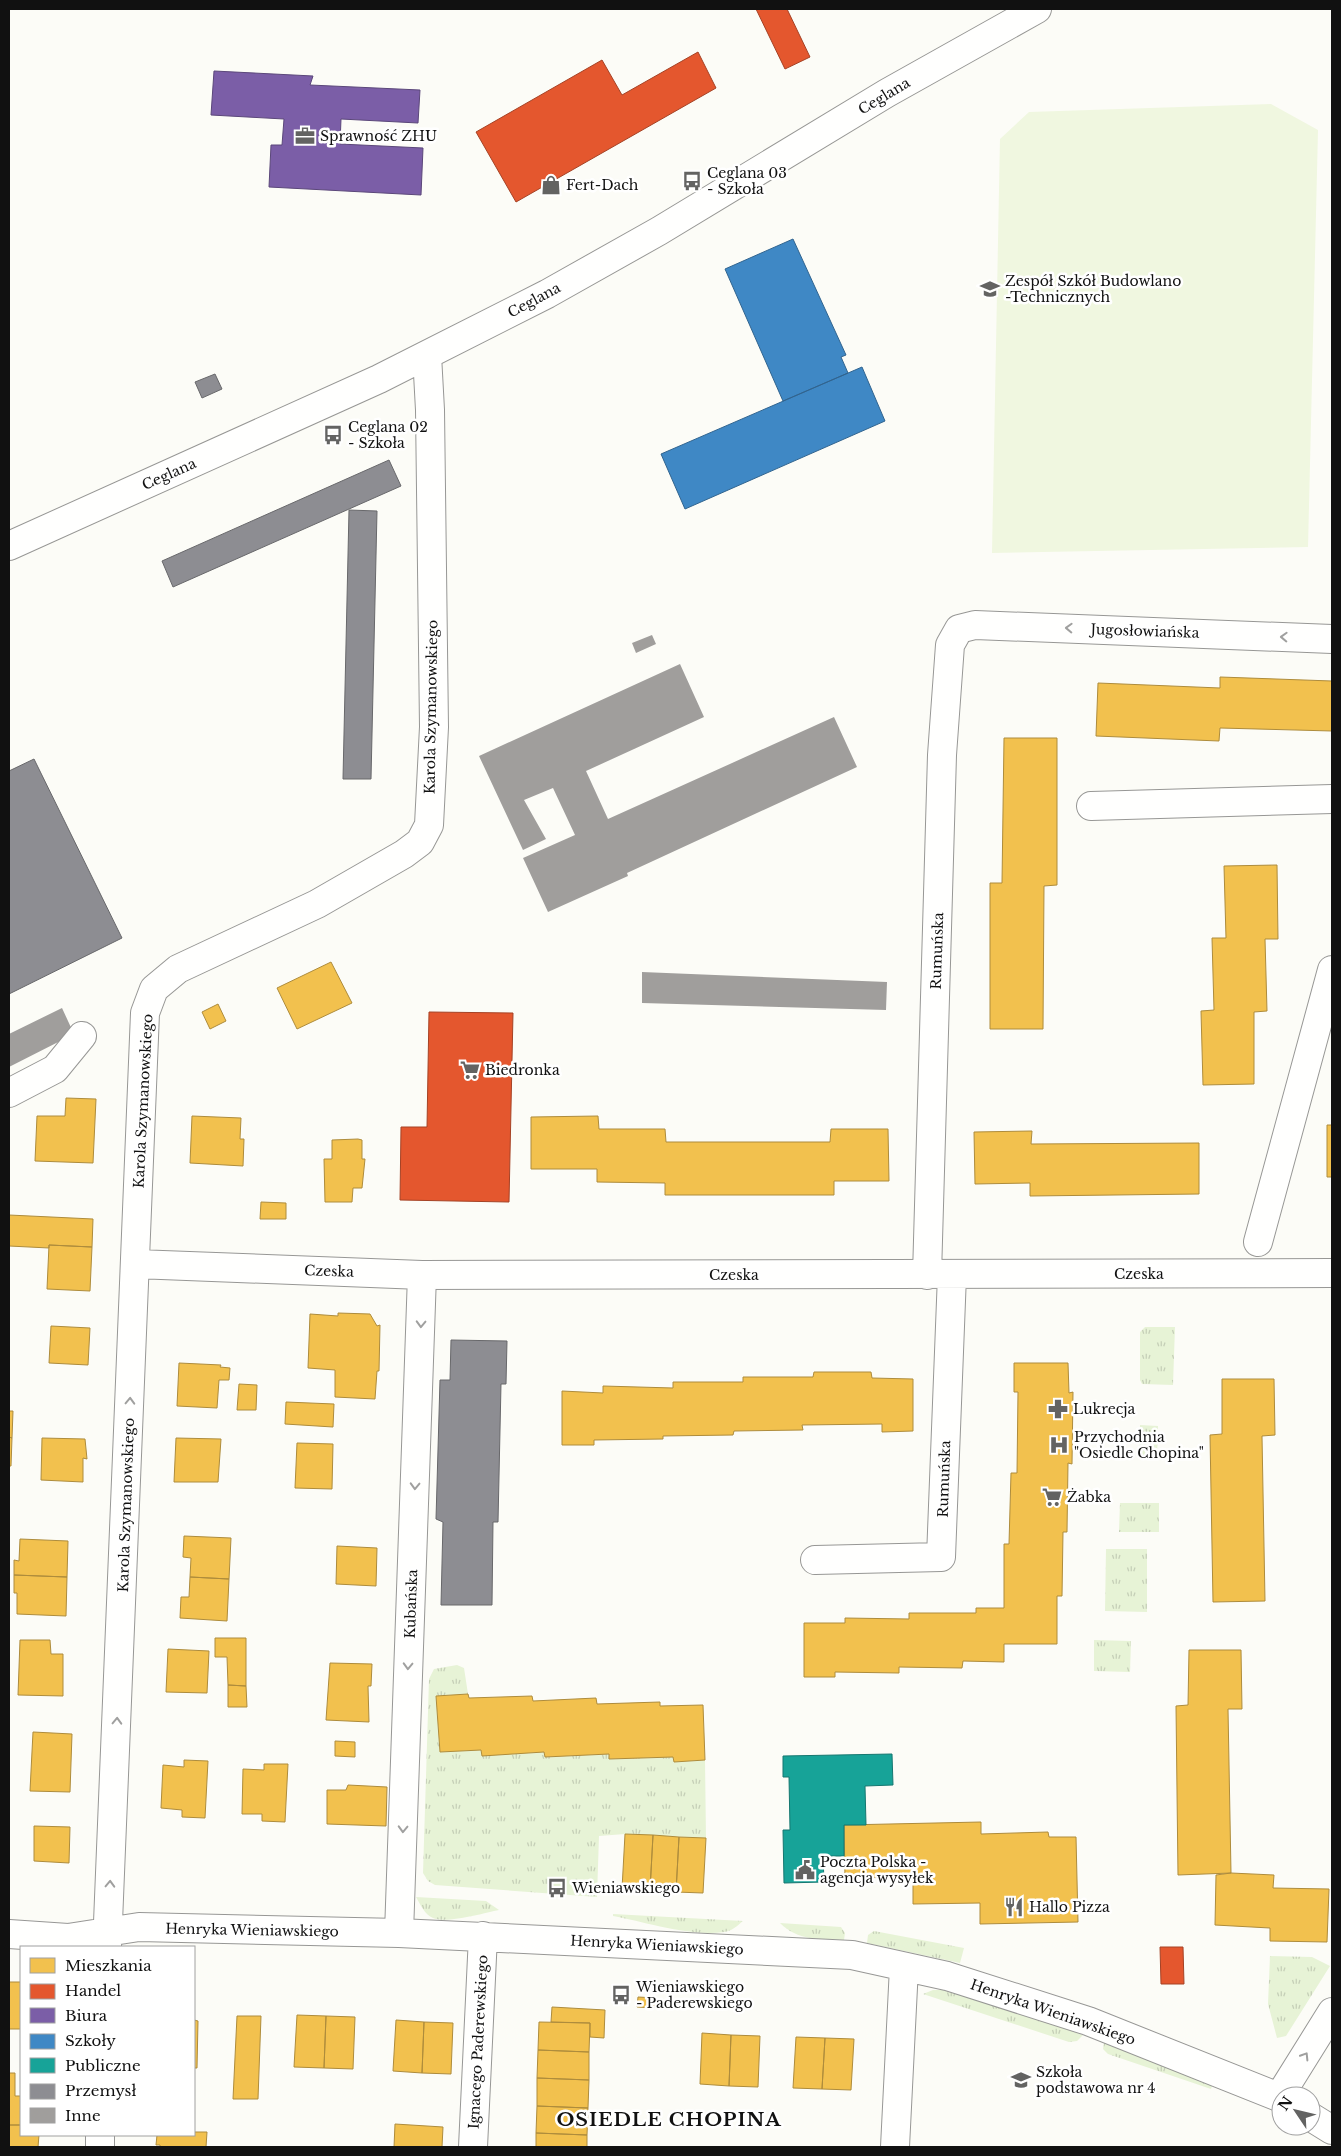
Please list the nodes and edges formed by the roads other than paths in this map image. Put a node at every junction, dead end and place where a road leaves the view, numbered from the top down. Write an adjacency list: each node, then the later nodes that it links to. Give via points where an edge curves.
1 (1037, 9): 2 (street, Ceglana, via 887,94 659,231)
2 (427, 355): 3 (street, Ceglana); 12 (street, Karola Szymanowskiego, via 434,727 429,825 420,842 404,854 317,904 178,970 154,989 145,1013)
3 (9, 546)
4 (959, 629): 5 (street, Jugosłowiańska, one-way to 4, via 975,625); 15 (street, Rumuńska, via 950,645 942,756)
5 (1332, 639)
6 (1332, 799): 7 (street)
7 (1091, 806)
8 (1332, 970): 11 (street)
9 (82, 1036): 10 (street, via 55,1068)
10 (9, 1093)
11 (1258, 1242)
12 (136, 1264): 14 (street, Czeska); 20 (street, Karola Szymanowskiego, one-way to 12)
13 (1332, 1273): 15 (street, Czeska)
14 (422, 1275): 15 (street, Czeska); 17 (street, Kubańska, one-way to 17)
15 (940, 1275): 16 (street, Rumuńska, via 941,1557)
16 (815, 1560)
17 (399, 1933): 19 (street, Henryka Wieniawskiego); 20 (street, Henryka Wieniawskiego, via 139,1927)
18 (9, 1934): 20 (street, Henryka Wieniawskiego)
19 (484, 1936): 21 (street, Henryka Wieniawskiego, via 852,1955); 27 (street, Ignacego Paderewskiego)
20 (107, 1940)
21 (904, 1967): 24 (street, Henryka Wieniawskiego, via 947,1976 1088,2021); 28 (street)
22 (1332, 2012): 23 (street, one-way to 22)
23 (1287, 2086)
24 (1271, 2094)
25 (1321, 2123): 26 (street)
26 (1332, 2130)
27 (473, 2147)
28 (895, 2147)

